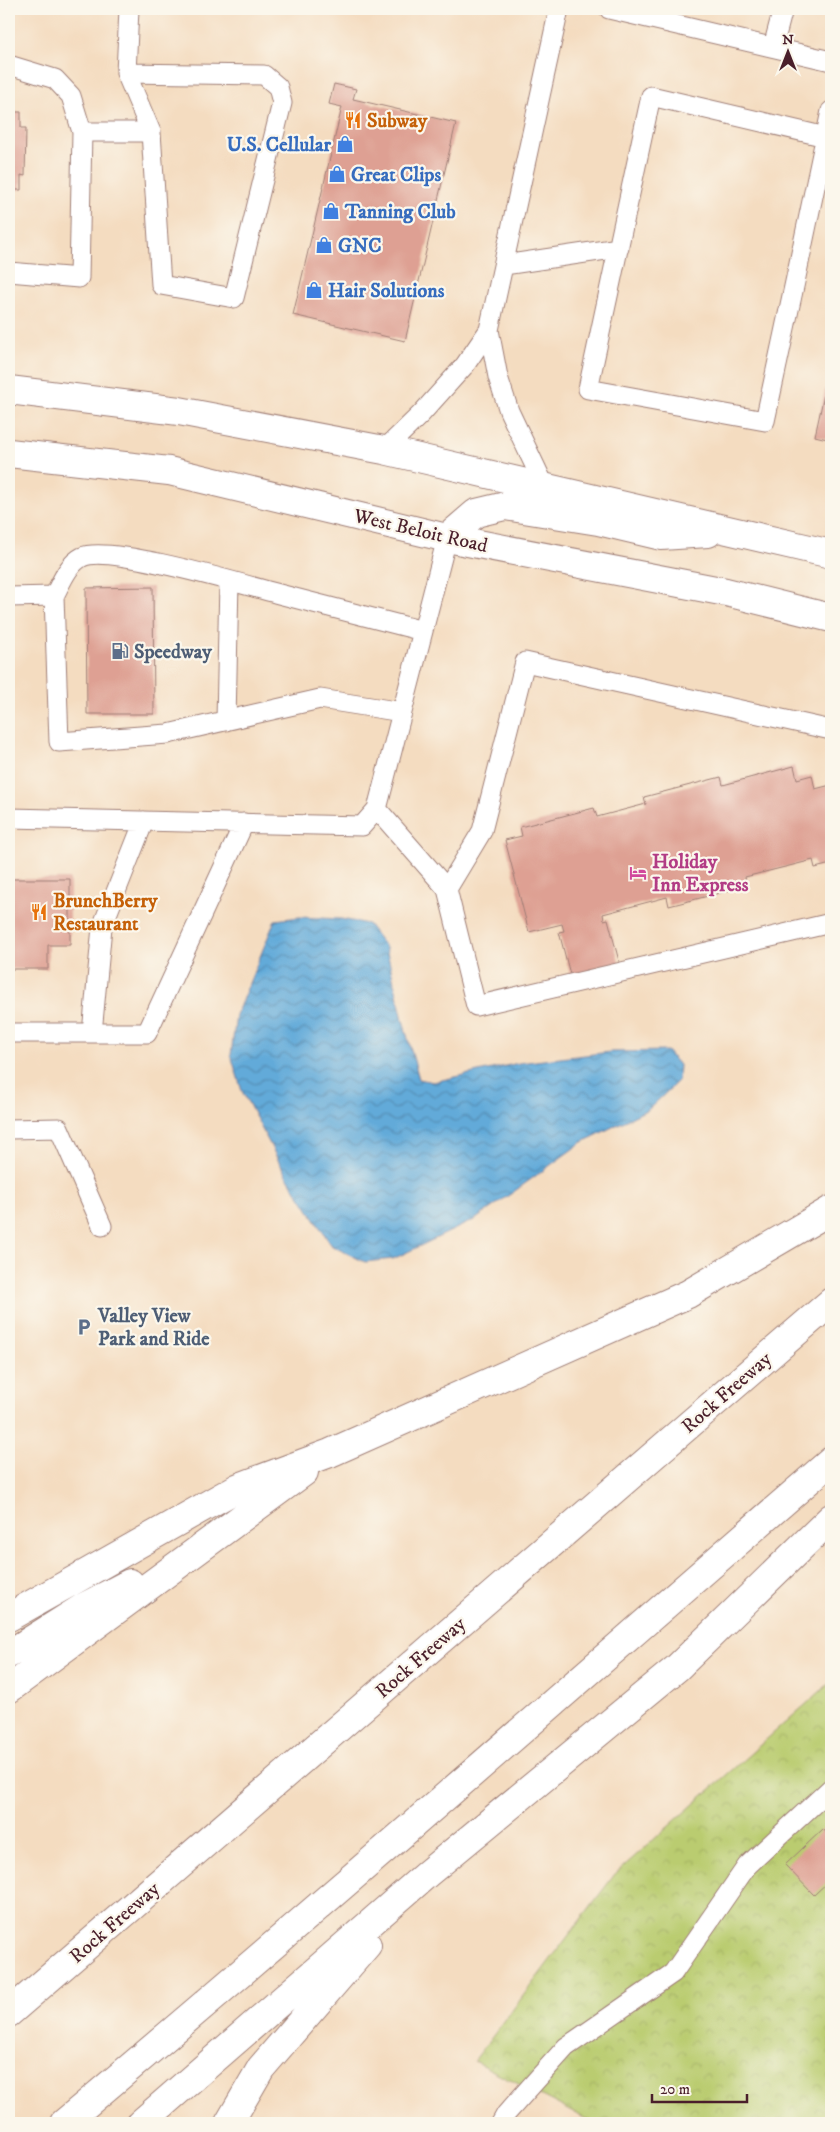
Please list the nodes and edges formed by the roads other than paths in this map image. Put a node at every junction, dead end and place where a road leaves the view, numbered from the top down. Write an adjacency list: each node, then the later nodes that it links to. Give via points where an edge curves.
1 (129, 9): 9 (lane)
2 (559, 9): 15 (lane)
3 (609, 9): 5 (lane)
4 (783, 9): 6 (lane)
5 (685, 17): 6 (lane)
6 (773, 47): 7 (lane)
7 (831, 61)
8 (9, 65): 11 (lane, via 55,79 71,96)
9 (126, 73): 12 (lane); 12 (lane, via 264,75 278,87 282,103 234,298 161,285)
10 (831, 111): 13 (lane)
11 (82, 132): 12 (lane); 16 (lane, via 79,278)
12 (151, 132)
13 (826, 137): 14 (lane, via 651,96); 14 (lane, via 765,421 588,389)
14 (619, 248): 15 (lane)
15 (504, 265): 17 (lane)
16 (9, 272)
17 (489, 330): 19 (lane, via 466,365); 21 (lane, via 498,377 509,410)
18 (9, 390): 19 (main road, via 179,410)
19 (384, 450): 21 (main road)
20 (9, 453): 23 (main road, West Beloit Road, via 169,471)
21 (545, 487): 22 (main road)
22 (737, 531): 23 (main road, via 661,536 598,521 505,506 476,513); 24 (main road)
23 (447, 538): 28 (main road, West Beloit Road, via 726,592); 29 (lane)
24 (831, 554)
25 (229, 581): 26 (lane, via 164,564 92,554 81,557 70,567); 29 (lane); 31 (lane)
26 (54, 596): 27 (lane); 31 (lane, via 59,742 168,734)
27 (9, 598)
28 (831, 618)
29 (423, 631): 30 (lane)
30 (402, 712): 31 (lane, via 320,699); 33 (lane)
31 (226, 721)
32 (831, 730): 37 (lane, via 525,662 482,831)
33 (377, 809): 36 (lane, via 362,826); 37 (lane)
34 (9, 818): 35 (lane)
35 (144, 821): 36 (lane); 40 (lane, via 102,927)
36 (244, 824): 40 (lane, via 147,1033)
37 (447, 889): 38 (lane, via 476,1006)
38 (831, 923)
39 (9, 1033): 40 (lane)
40 (92, 1033)
41 (9, 1129): 43 (lane, via 59,1128)
42 (831, 1210): 45 (main road, via 688,1294)
43 (102, 1226)
44 (831, 1302): 54 (main road, Rock Freeway)
45 (330, 1453): 48 (main road); 49 (main road, via 238,1487)
46 (831, 1461): 55 (main road, via 253,1965)
47 (831, 1518): 53 (main road, via 677,1668)
48 (211, 1541): 50 (main road, via 82,1608); 51 (main road)
49 (9, 1618)
50 (9, 1654)
51 (9, 1689)
52 (831, 1788): 58 (lane, via 747,1866 673,1973 566,2047)
53 (428, 1873): 56 (main road); 57 (main road, via 261,2068)
54 (9, 2013)
55 (64, 2123)
56 (140, 2123)
57 (229, 2123)
58 (501, 2123)

